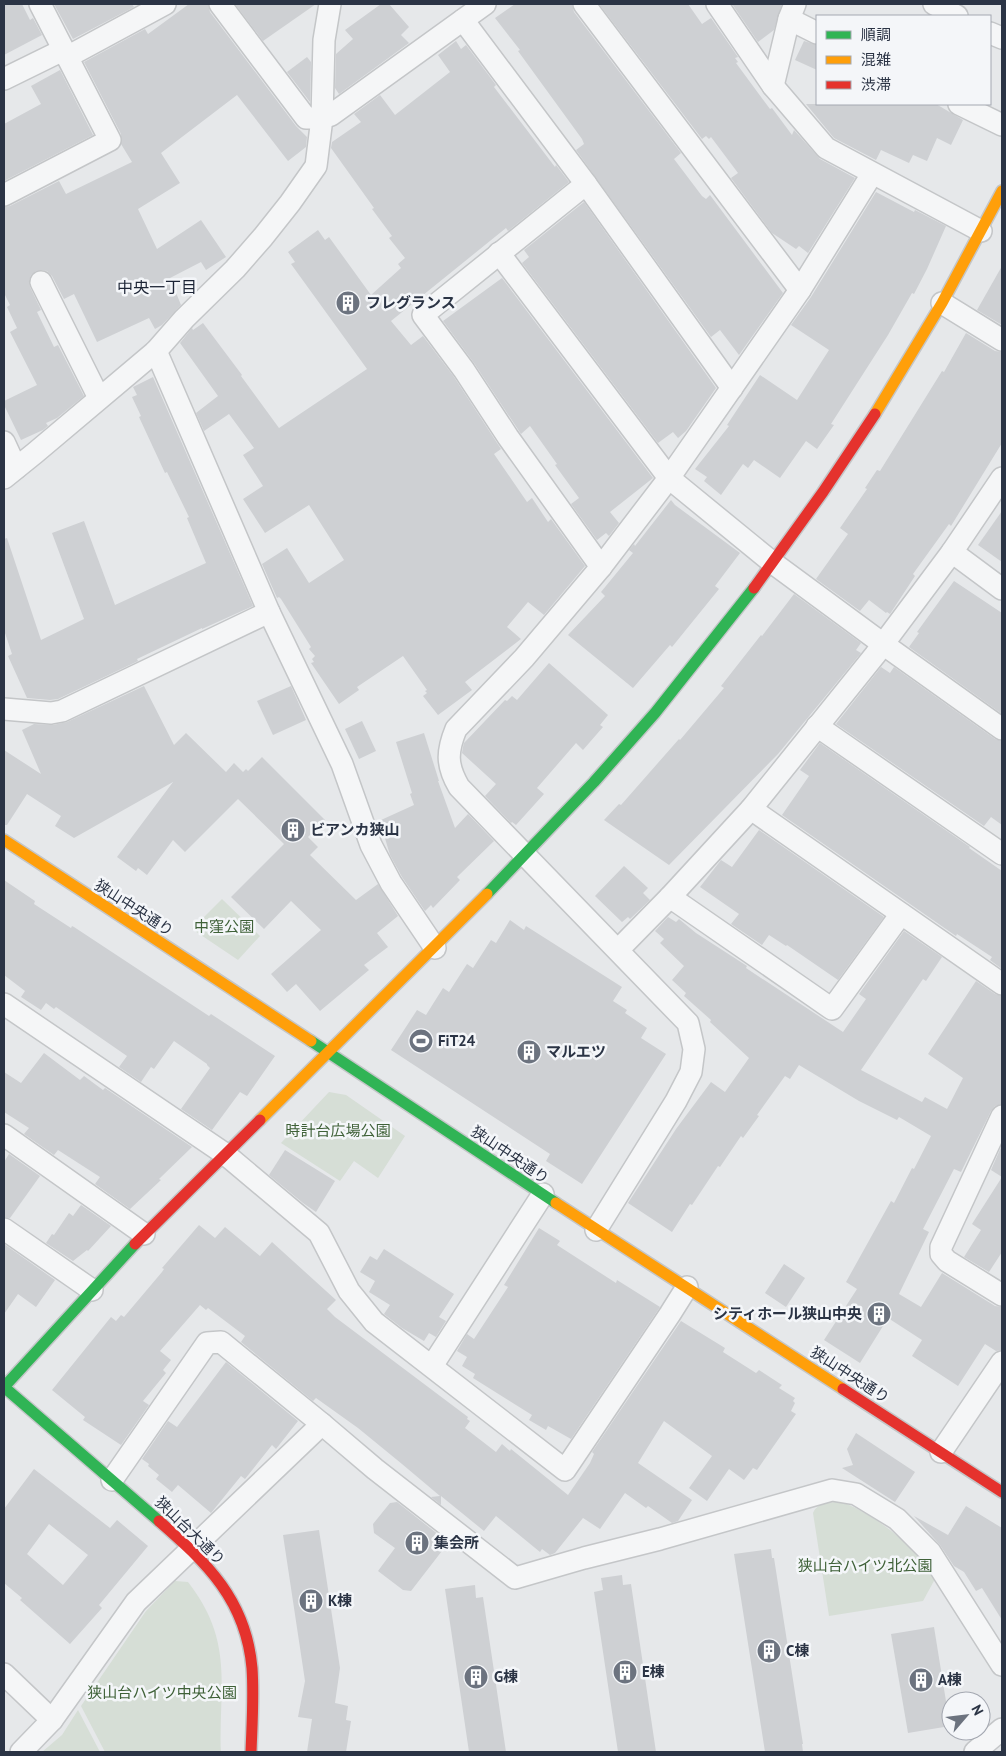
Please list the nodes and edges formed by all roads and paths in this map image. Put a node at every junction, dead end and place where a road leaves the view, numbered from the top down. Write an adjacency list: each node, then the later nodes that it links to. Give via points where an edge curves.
1 (40, 4): 13 (street)
2 (165, 4): 13 (street)
3 (220, 4): 17 (street, via 306,118)
4 (330, 4): 17 (street, via 324,40)
5 (485, 4): 11 (street)
6 (584, 4): 26 (street)
7 (716, 4): 15 (street)
8 (934, 4): 10 (street)
9 (792, 12): 12 (street); 15 (street)
10 (955, 15)
11 (463, 20): 17 (street); 20 (street)
12 (816, 32)
13 (66, 53): 14 (street); 22 (street, via 110,140)
14 (4, 79)
15 (772, 86): 19 (street, via 826,148)
16 (961, 105): 18 (street)
17 (322, 118): 29 (street, via 316,166 290,203 235,269)
18 (1002, 125)
19 (872, 174): 23 (street); 26 (street)
20 (586, 184): 24 (street); 30 (street)
21 (1002, 191): 23 (street)
22 (4, 195)
23 (981, 231): 27 (street)
24 (499, 253): 34 (street); 38 (street, via 422,315)
25 (41, 282): 31 (street)
26 (800, 290): 30 (street)
27 (942, 303): 28 (street); 37 (street, via 884,400)
28 (1002, 340)
29 (156, 352): 31 (street); 40 (street)
30 (732, 388): 34 (street)
31 (99, 398): 33 (street)
32 (4, 442): 33 (street)
33 (10, 473)
34 (669, 478): 37 (street); 38 (street)
35 (1002, 478): 36 (street)
36 (952, 552): 39 (street); 41 (street)
37 (774, 563): 41 (street); 48 (street, via 655,712)
38 (601, 567): 48 (street, via 524,658 456,729 451,742 448,756 459,787)
39 (1002, 589)
40 (269, 612): 42 (street, via 62,711); 51 (street, via 342,764 371,845 391,883)
41 (883, 644): 43 (street); 44 (street)
42 (4, 709)
43 (817, 726): 45 (street); 47 (street)
44 (1002, 729)
45 (751, 809): 49 (street); 50 (street)
46 (4, 840): 55 (street, 狭山中央通り)
47 (1002, 854)
48 (526, 855): 51 (street); 52 (street)
49 (670, 897): 50 (street, via 832,1009); 52 (street)
50 (900, 914): 53 (street)
51 (435, 948): 55 (street)
52 (618, 950): 61 (street, via 688,1023 694,1049 691,1072 676,1100)
53 (1002, 984)
54 (4, 1004): 58 (street)
55 (328, 1052): 58 (street); 59 (street, 狭山中央通り)
56 (1002, 1118): 65 (street, via 941,1247 941,1254)
57 (4, 1135): 62 (street)
58 (225, 1154): 62 (street); 67 (street, via 319,1233 349,1291 374,1322)
59 (542, 1194): 61 (street, 狭山中央通り); 67 (street)
60 (4, 1229): 64 (street)
61 (596, 1230): 63 (street, 狭山中央通り)
62 (144, 1234): 64 (street)
63 (687, 1287): 67 (street, via 565,1470); 70 (street, 狭山中央通り)
64 (92, 1290): 68 (street)
65 (1002, 1295)
66 (1002, 1362): 70 (street)
67 (432, 1366)
68 (4, 1387): 71 (street, 狭山台大通り)
69 (322, 1424): 71 (street, via 221,1342 207,1343); 73 (street); 74 (street, via 514,1578 832,1490 856,1494 897,1519 930,1552)
70 (942, 1452): 72 (street, 狭山中央通り)
71 (112, 1480): 73 (street, 狭山台大通り)
72 (1002, 1492)
73 (191, 1549): 76 (street, via 136,1602); 79 (street, 狭山台大通り, via 218,1580 242,1619 250,1652)
74 (1002, 1664)
75 (4, 1674): 76 (street)
76 (52, 1720): 78 (street)
77 (1002, 1728): 80 (street)
78 (22, 1752)
79 (252, 1752)
80 (975, 1752)

